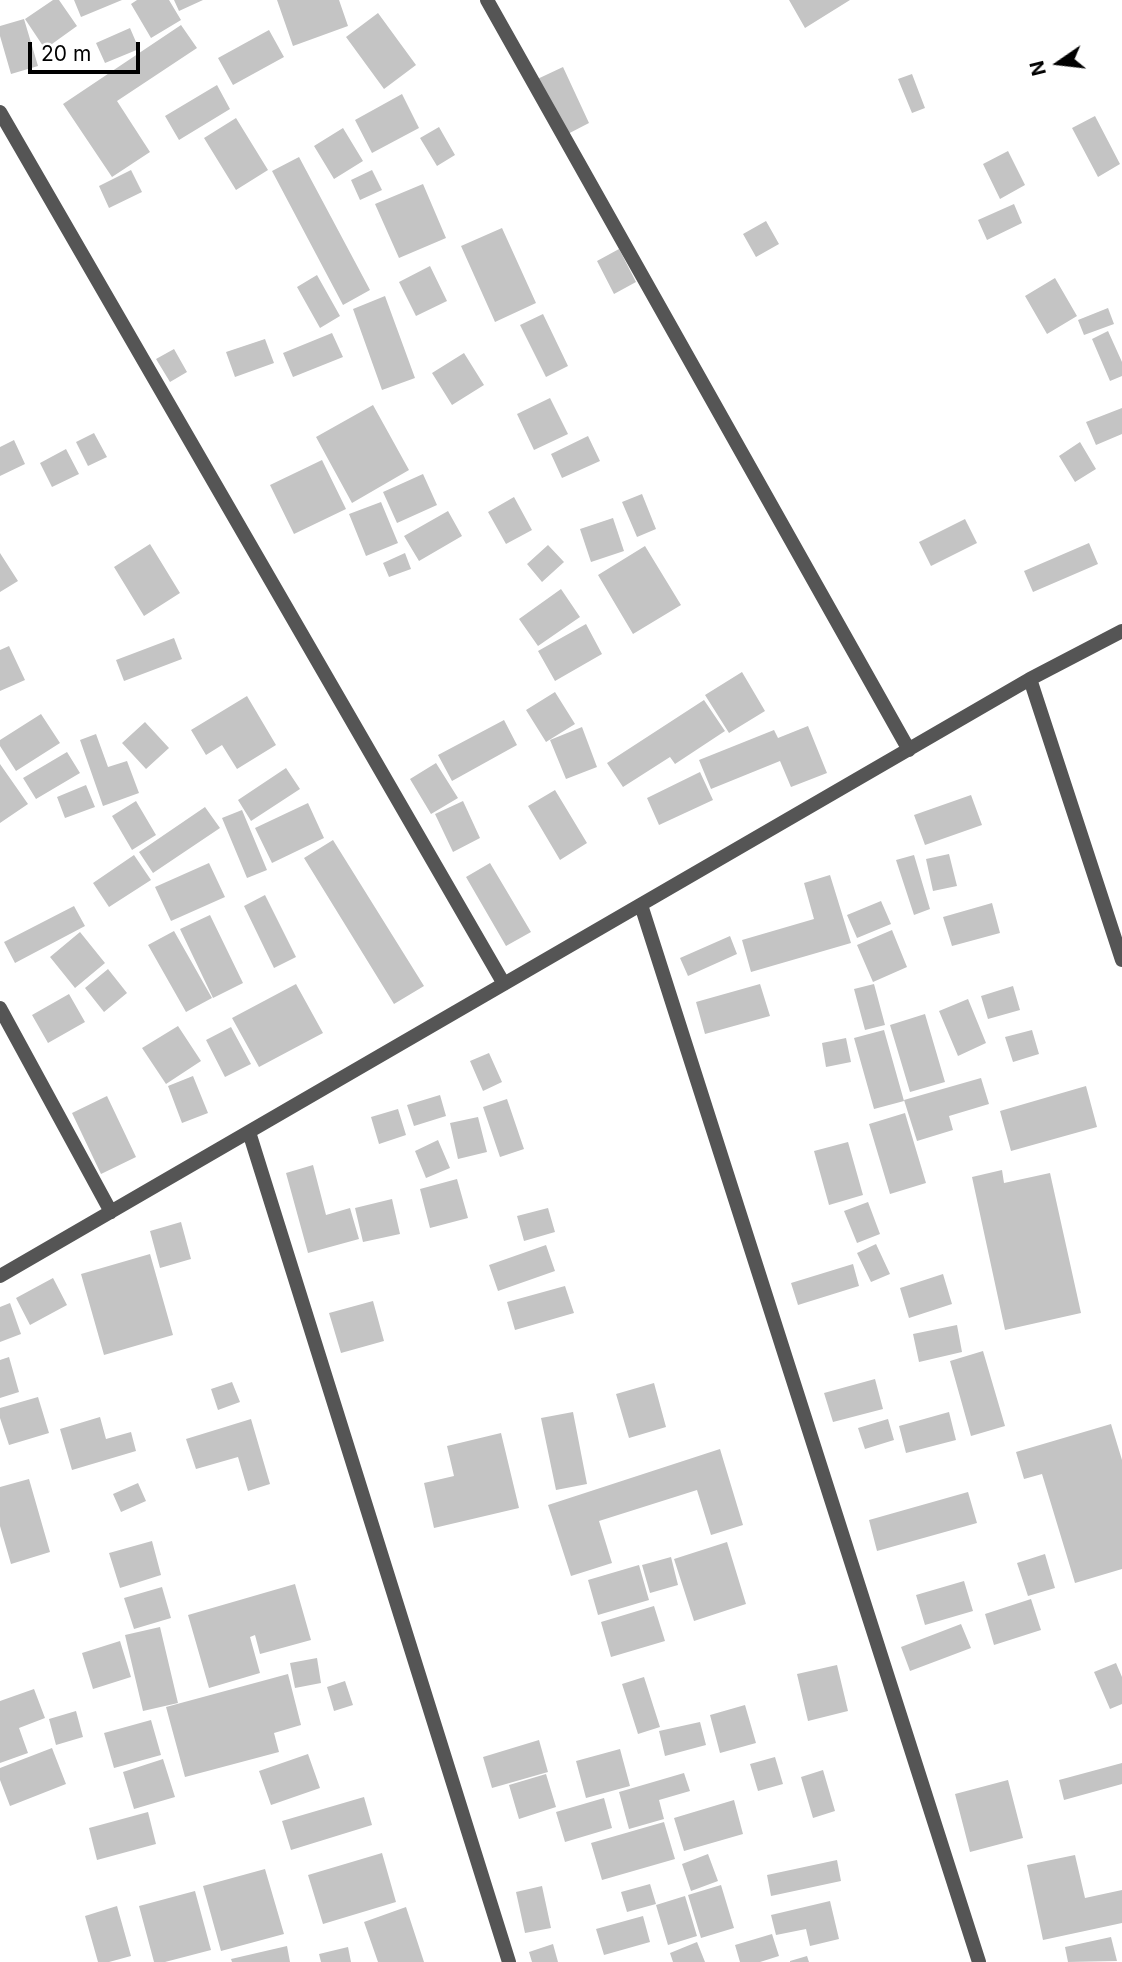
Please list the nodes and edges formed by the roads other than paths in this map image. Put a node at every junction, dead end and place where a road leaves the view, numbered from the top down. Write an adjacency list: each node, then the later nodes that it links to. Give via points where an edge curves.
1 (487, 0): 5 (street)
2 (0, 112): 8 (street)
3 (1122, 631): 4 (street)
4 (1030, 679): 5 (street); 7 (street)
5 (909, 750): 6 (street)
6 (641, 905): 8 (street); 14 (street)
7 (1122, 960)
8 (504, 984): 10 (street)
9 (0, 1008): 11 (street)
10 (249, 1132): 11 (street); 13 (street)
11 (111, 1212): 12 (street)
12 (0, 1276)
13 (509, 1962)
14 (979, 1962)

